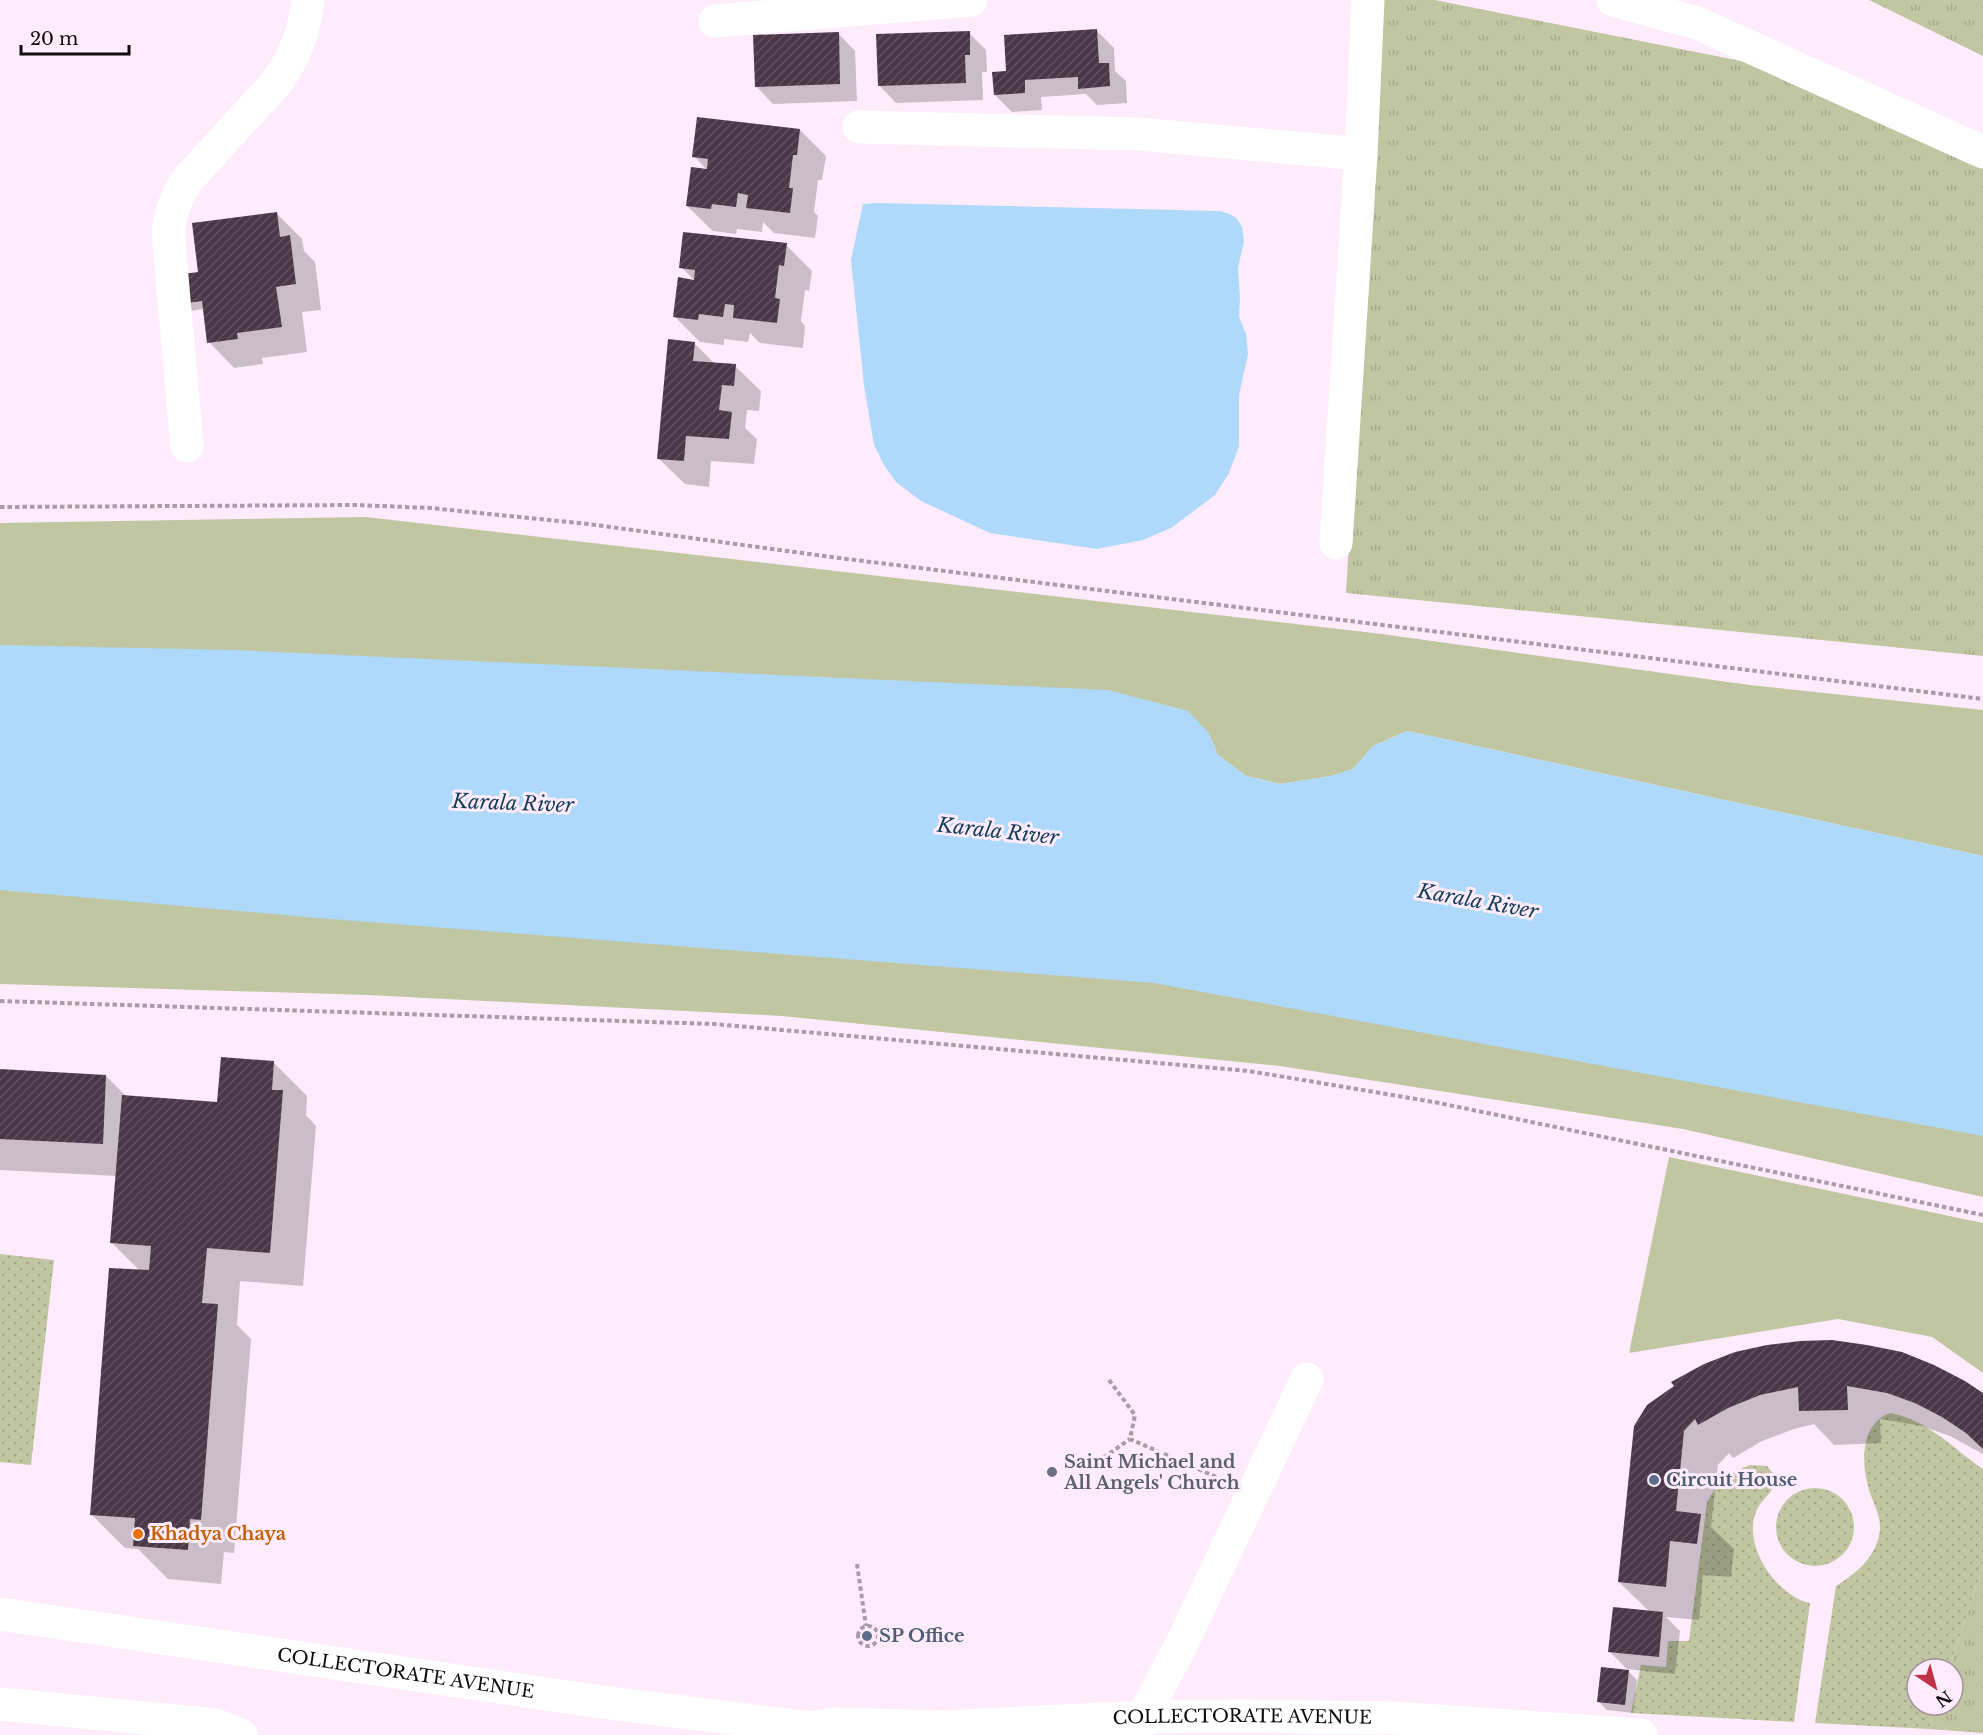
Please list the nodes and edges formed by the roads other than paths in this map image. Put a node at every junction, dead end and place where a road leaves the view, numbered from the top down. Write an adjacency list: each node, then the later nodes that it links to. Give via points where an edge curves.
1 (308, 0): 10 (street, via 305,26 289,66 188,179 171,211 168,232)
2 (971, 0): 5 (street)
3 (1368, 0): 9 (street)
4 (1613, 0): 8 (street, via 1697,23)
5 (895, 3): 6 (street)
6 (715, 21)
7 (859, 127): 9 (street, via 1138,134)
8 (1983, 152)
9 (1360, 154): 11 (street)
10 (187, 446)
11 (1336, 543)
12 (1308, 1379): 15 (street)
13 (0, 1614): 17 (street, COLLECTORATE AVENUE)
14 (0, 1704): 18 (street, via 216,1725)
15 (1139, 1726): 16 (street, COLLECTORATE AVENUE); 19 (street, COLLECTORATE AVENUE, via 1241,1716 1393,1718)
16 (942, 1731): 17 (street, COLLECTORATE AVENUE, via 834,1724)
17 (815, 1732)
18 (242, 1735)
19 (1641, 1735)

